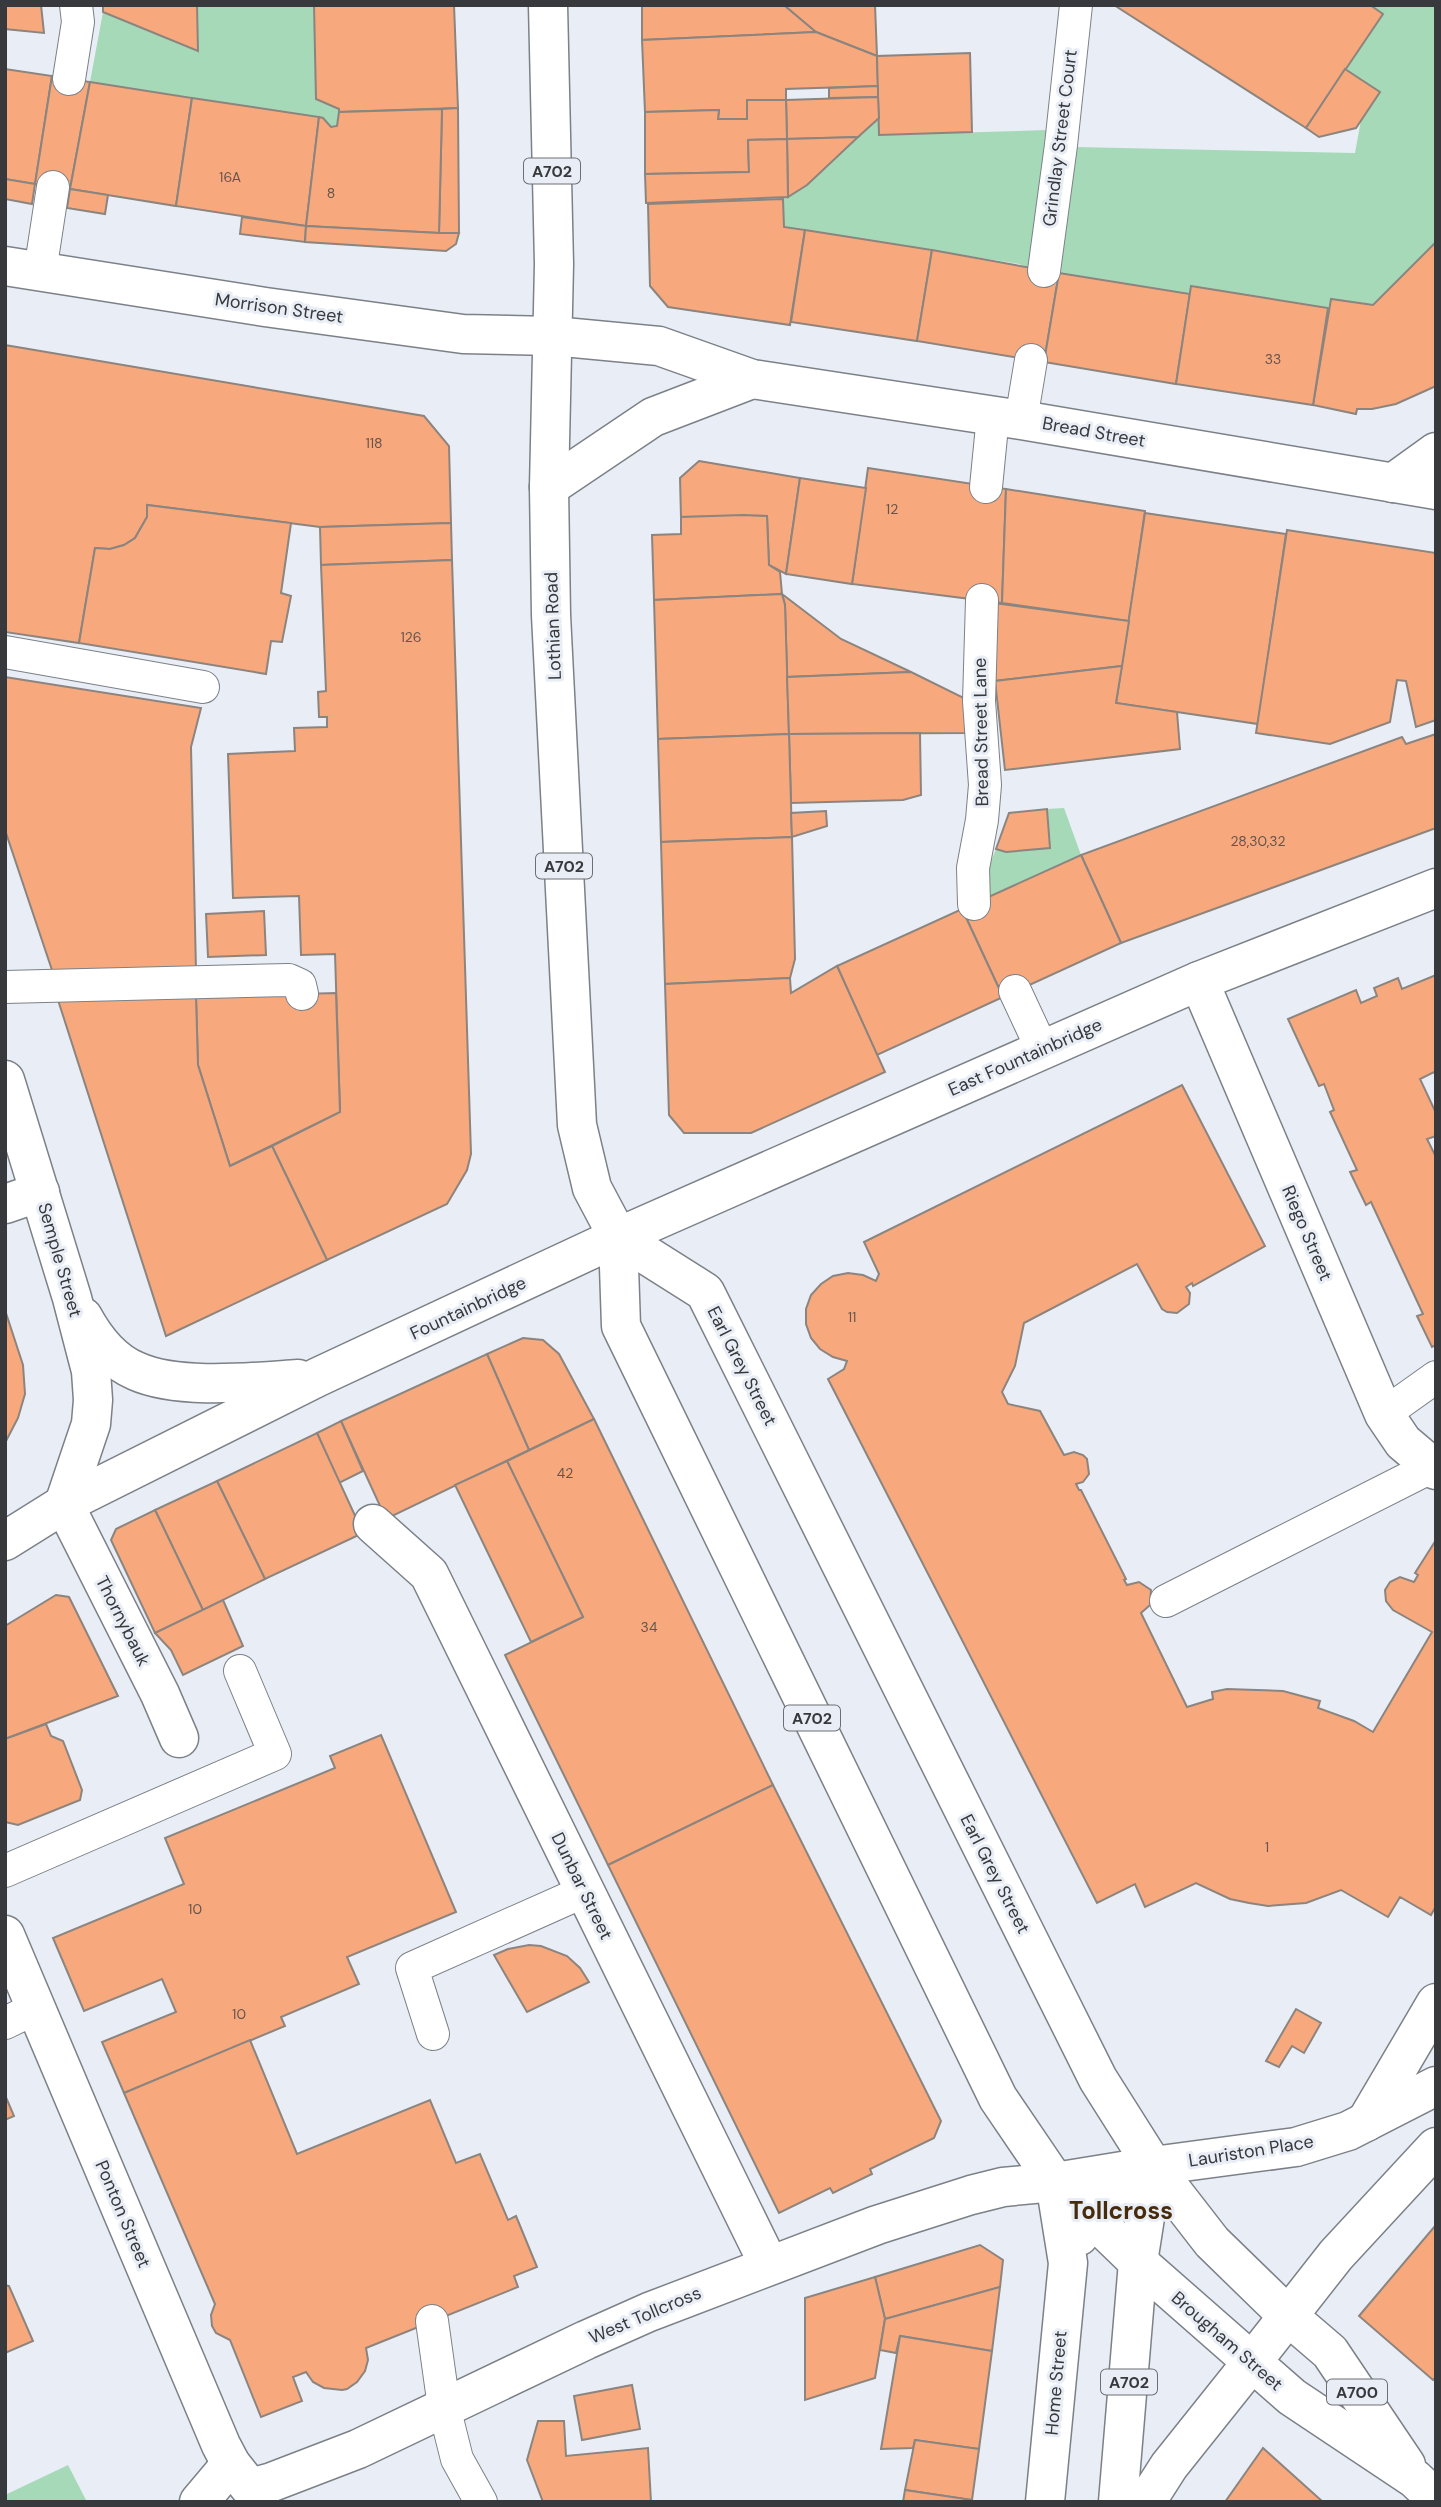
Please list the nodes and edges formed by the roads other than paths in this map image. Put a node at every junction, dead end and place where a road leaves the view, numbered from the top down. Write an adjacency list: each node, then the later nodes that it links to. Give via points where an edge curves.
1 (76, 5): 4 (lane, via 78,22)
2 (548, 5): 8 (street, Lothian Road / A702)
3 (1076, 5): 7 (lane, Grindlay Street Court)
4 (69, 79)
5 (53, 187): 6 (lane)
6 (23, 269): 8 (street, Morrison Street, via 463,334)
7 (1044, 271)
8 (554, 336): 10 (street, Bread Street, via 659,346); 14 (street, Lothian Road / A702)
9 (1031, 360): 11 (lane)
10 (752, 379): 11 (street, Bread Street); 14 (street, Bread Street, via 653,417)
11 (1007, 418): 13 (street, Bread Street); 15 (lane)
12 (1436, 452): 13 (street)
13 (1393, 483): 16 (street, Bread Street)
14 (549, 486): 29 (street, Lothian Road / A702, via 551,615 577,1125 592,1188)
15 (986, 486)
16 (1436, 490)
17 (982, 600): 21 (lane, Bread Street Lane, via 979,701 985,785 973,868)
18 (5, 652): 19 (lane)
19 (203, 687)
20 (1436, 888): 22 (street, East Fountainbridge)
21 (974, 904)
22 (1199, 981): 26 (street, East Fountainbridge); 33 (street, Riego Street)
23 (5, 987): 25 (lane, via 289,980 300,985)
24 (1015, 991): 26 (lane)
25 (302, 994)
26 (1042, 1049): 29 (street, East Fountainbridge)
27 (5, 1080): 28 (street, Semple Street)
28 (22, 1198): 30 (street, Semple Street)
29 (618, 1237): 31 (street, Fountainbridge); 50 (street, Earl Grey Street / A702, via 705,1292 1098,2079); 51 (street, A702, via 621,1326 998,2098)
30 (72, 1298): 31 (street, Fountainbridge, via 99,1342 136,1371 183,1381 226,1383); 35 (street, Semple Street, via 93,1400 86,1443)
31 (318, 1377): 35 (street, Fountainbridge)
32 (1436, 1377): 33 (lane)
33 (1384, 1413): 34 (street, Riego Street, via 1404,1442)
34 (1433, 1469): 38 (lane)
35 (64, 1504): 37 (street, Fountainbridge); 40 (street, Thornybauk)
36 (373, 1524): 42 (street, Dunbar Street, via 429,1574)
37 (5, 1541)
38 (1166, 1601)
39 (240, 1671): 41 (lane, via 275,1754)
40 (180, 1738)
41 (5, 1871)
42 (585, 1891): 46 (lane, via 411,1968); 55 (street, Dunbar Street)
43 (5, 1935): 45 (street, Ponton Street)
44 (1436, 2003): 48 (street)
45 (21, 2015): 60 (street, Ponton Street)
46 (433, 2034)
47 (1436, 2086): 48 (street, Lauriston Place)
48 (1366, 2122): 50 (street, Lauriston Place, via 1296,2147)
49 (1436, 2147): 56 (street, via 1370,2216)
50 (1153, 2166): 51 (street, Lauriston Place); 52 (street); 53 (street, A702); 56 (street, Brougham Street / A700, via 1212,2242)
51 (1055, 2182): 52 (street, Brougham Street / A700); 54 (street, Home Street / A702); 55 (street, West Tollcross, via 971,2195)
52 (1088, 2214): 53 (street, Brougham Street / A700); 54 (street, Home Street / A702)
53 (1138, 2262): 58 (street, Brougham Street / A700); 65 (street, A702)
54 (1068, 2263): 64 (street, Home Street / A702)
55 (769, 2265): 59 (street, West Tollcross, via 586,2340)
56 (1288, 2316): 58 (street); 61 (street, Brougham Street / A700, via 1330,2352)
57 (432, 2321): 59 (lane)
58 (1252, 2362): 61 (street, Brougham Street / A700, via 1292,2397); 66 (street)
59 (444, 2407): 60 (street, West Tollcross, via 358,2449 272,2482); 63 (lane, via 457,2459)
60 (249, 2485): 62 (street)
61 (1425, 2489)
62 (198, 2502)
63 (481, 2502)
64 (1045, 2502)
65 (1118, 2502)
66 (1146, 2502)

